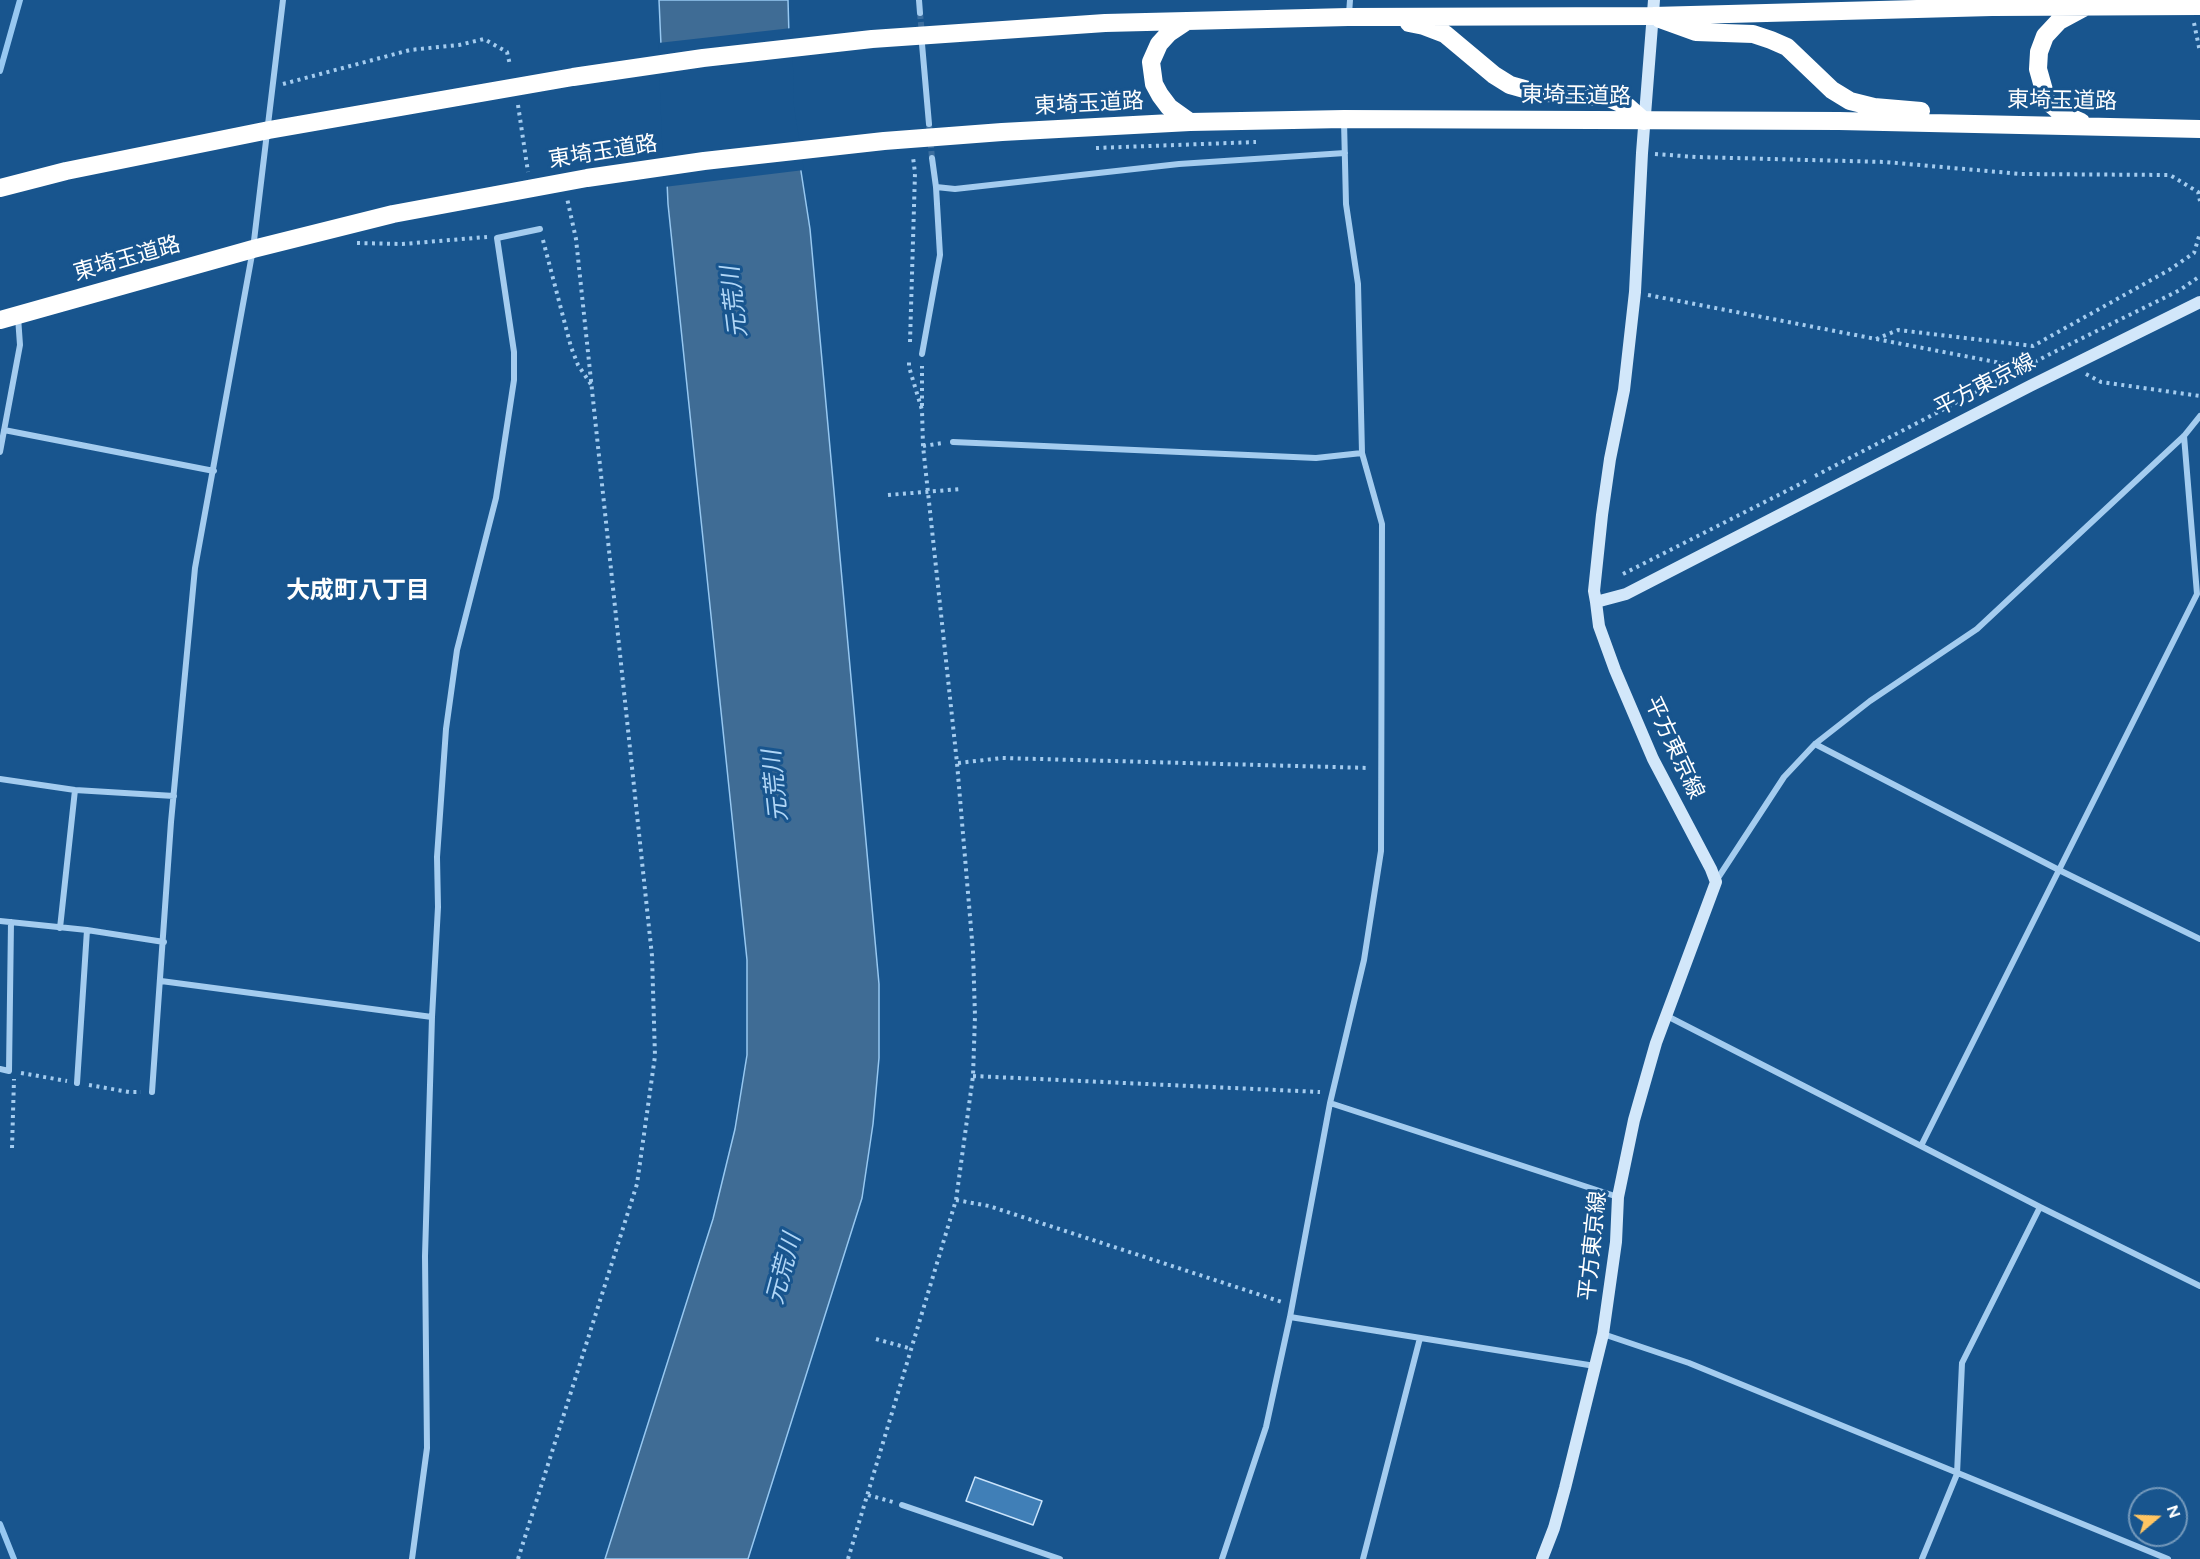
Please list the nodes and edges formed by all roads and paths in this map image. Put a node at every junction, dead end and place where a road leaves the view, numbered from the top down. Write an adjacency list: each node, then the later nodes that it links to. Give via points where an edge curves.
1 (283, 0): 13 (street)
2 (919, 0): 7 (street)
3 (2091, 5): 4 (highway); 5 (highway); 20 (highway, via 2059,21 2046,36 2039,52 2038,69 2047,101)
4 (2195, 5): 11 (path)
5 (1653, 8): 8 (highway); 16 (main road); 18 (highway, via 1674,26 1696,32 1753,34 1779,43 1850,101)
6 (1349, 9): 8 (highway); 9 (highway)
7 (920, 14)
8 (1380, 17): 16 (highway, via 1445,34 1510,84 1535,92 1610,98)
9 (1188, 21): 17 (highway, via 1159,44 1151,62 1160,95); 22 (highway, via 872,39 703,58)
10 (922, 44): 19 (street)
11 (2200, 52)
12 (510, 65): 13 (path, via 507,52 484,39 410,50)
13 (274, 86): 22 (street)
14 (516, 95): 27 (path)
15 (1344, 119): 16 (highway, 東埼玉道路); 17 (highway, 東埼玉道路); 24 (street)
16 (1644, 121): 18 (highway, 東埼玉道路); 25 (main road)
17 (1190, 122): 33 (highway, 東埼玉道路, via 884,141 704,161 587,178 393,214)
18 (1970, 123): 20 (highway, 東埼玉道路)
19 (929, 124)
20 (2088, 126): 21 (highway, 東埼玉道路)
21 (2200, 129)
22 (269, 130): 29 (highway); 36 (street)
23 (912, 153): 45 (path, via 915,174)
24 (1345, 153): 28 (street, via 1179,164 980,187); 60 (street, via 1346,204 1358,284)
25 (1642, 153): 31 (path, via 1885,162 2021,174 2170,175 2198,192); 38 (main road)
26 (932, 158): 28 (street)
27 (529, 177)
28 (936, 187): 46 (street, via 940,255)
29 (0, 188)
30 (566, 195): 50 (path, via 576,239)
31 (2200, 201)
32 (540, 229): 35 (street); 50 (path, via 571,347)
33 (324, 231): 35 (path, via 351,243); 36 (highway, 東埼玉道路)
34 (2200, 234): 44 (path, via 2194,253 2169,270 2033,346 1898,330)
35 (496, 238): 83 (street, via 514,351 514,380 496,498 457,650 446,729)
36 (253, 249): 41 (highway, 東埼玉道路); 61 (street)
37 (2200, 276): 49 (path, via 2181,290)
38 (1635, 292): 44 (path); 66 (main road, via 1624,390 1602,515)
39 (2200, 293): 42 (main road)
40 (2200, 302): 42 (main road, 平方東京線)
41 (18, 315): 43 (highway, 東埼玉道路); 55 (street, via 20,345)
42 (2174, 315): 48 (main road, 平方東京線)
43 (0, 320)
44 (1875, 339): 49 (path, via 2011,365)
45 (910, 344)
46 (922, 354): 53 (path)
47 (909, 355): 53 (path)
48 (2079, 361): 51 (main road, 平方東京線); 52 (path, via 2086,374 2101,381)
49 (2019, 370): 51 (path); 65 (path)
50 (592, 386): 108 (path, via 652,956 655,1056 637,1184)
51 (2030, 386): 66 (main road, 平方東京線, via 1626,594)
52 (2200, 396)
53 (922, 410): 58 (path)
54 (2200, 416): 56 (street)
55 (4, 430): 59 (street); 61 (street)
56 (2184, 436): 67 (street, via 1977,629 1870,701); 73 (street, via 2197,594)
57 (953, 442): 58 (path); 60 (street, via 1316,458)
58 (923, 446): 63 (path)
59 (0, 452)
60 (1362, 453): 69 (street, via 1382,524)
61 (213, 471): 72 (street, via 195,568)
62 (960, 489): 63 (path)
63 (928, 490): 64 (path); 68 (path)
64 (888, 495)
65 (1623, 574)
66 (1596, 602): 74 (main road, 平方東京線, via 1599,626 1649,749)
67 (1815, 744): 73 (street); 74 (street, via 1784,777)
68 (957, 763): 69 (path, via 1002,758); 86 (path, via 972,952)
69 (1382, 769): 89 (street, via 1381,851 1364,960)
70 (0, 779): 71 (street)
71 (75, 790): 72 (street); 77 (street)
72 (174, 796): 80 (street)
73 (2059, 870): 79 (street); 91 (street)
74 (1716, 882): 82 (main road, 平方東京線)
75 (0, 921): 76 (street)
76 (11, 922): 77 (street); 84 (street, via 9,1071)
77 (60, 928): 78 (street)
78 (87, 930): 80 (street); 87 (street)
79 (2200, 939)
80 (164, 942): 81 (street)
81 (161, 981): 83 (street); 88 (street)
82 (1666, 1016): 91 (street); 93 (main road, 平方東京線, via 1646,1075)
83 (432, 1017): 107 (street, via 425,1256 427,1448)
84 (0, 1070)
85 (15, 1071): 92 (path)
86 (973, 1076): 89 (path); 94 (path)
87 (77, 1083)
88 (152, 1092)
89 (1333, 1092): 90 (street)
90 (1330, 1103): 93 (street); 97 (street)
91 (1921, 1146): 95 (street)
92 (12, 1148)
93 (1618, 1197): 99 (main road, 平方東京線)
94 (956, 1200): 97 (path, via 989,1206); 102 (path)
95 (2040, 1207): 96 (street); 104 (street, via 1962,1363)
96 (2200, 1286)
97 (1291, 1306): 98 (street)
98 (1290, 1317): 100 (street); 111 (street, via 1266,1427)
99 (1603, 1334): 103 (main road, 平方東京線); 104 (street, via 1689,1363)
100 (1420, 1338): 103 (street); 112 (street)
101 (876, 1339): 102 (path)
102 (912, 1349): 105 (path)
103 (1596, 1366): 113 (main road, 平方東京線, via 1554,1528)
104 (1957, 1474): 114 (street); 115 (street)
105 (868, 1495): 106 (path); 109 (path)
106 (902, 1505): 110 (street)
107 (412, 1559)
108 (518, 1559)
109 (848, 1559)
110 (1060, 1559)
111 (1222, 1559)
112 (1363, 1559)
113 (1542, 1559)
114 (1922, 1559)
115 (2168, 1559)

